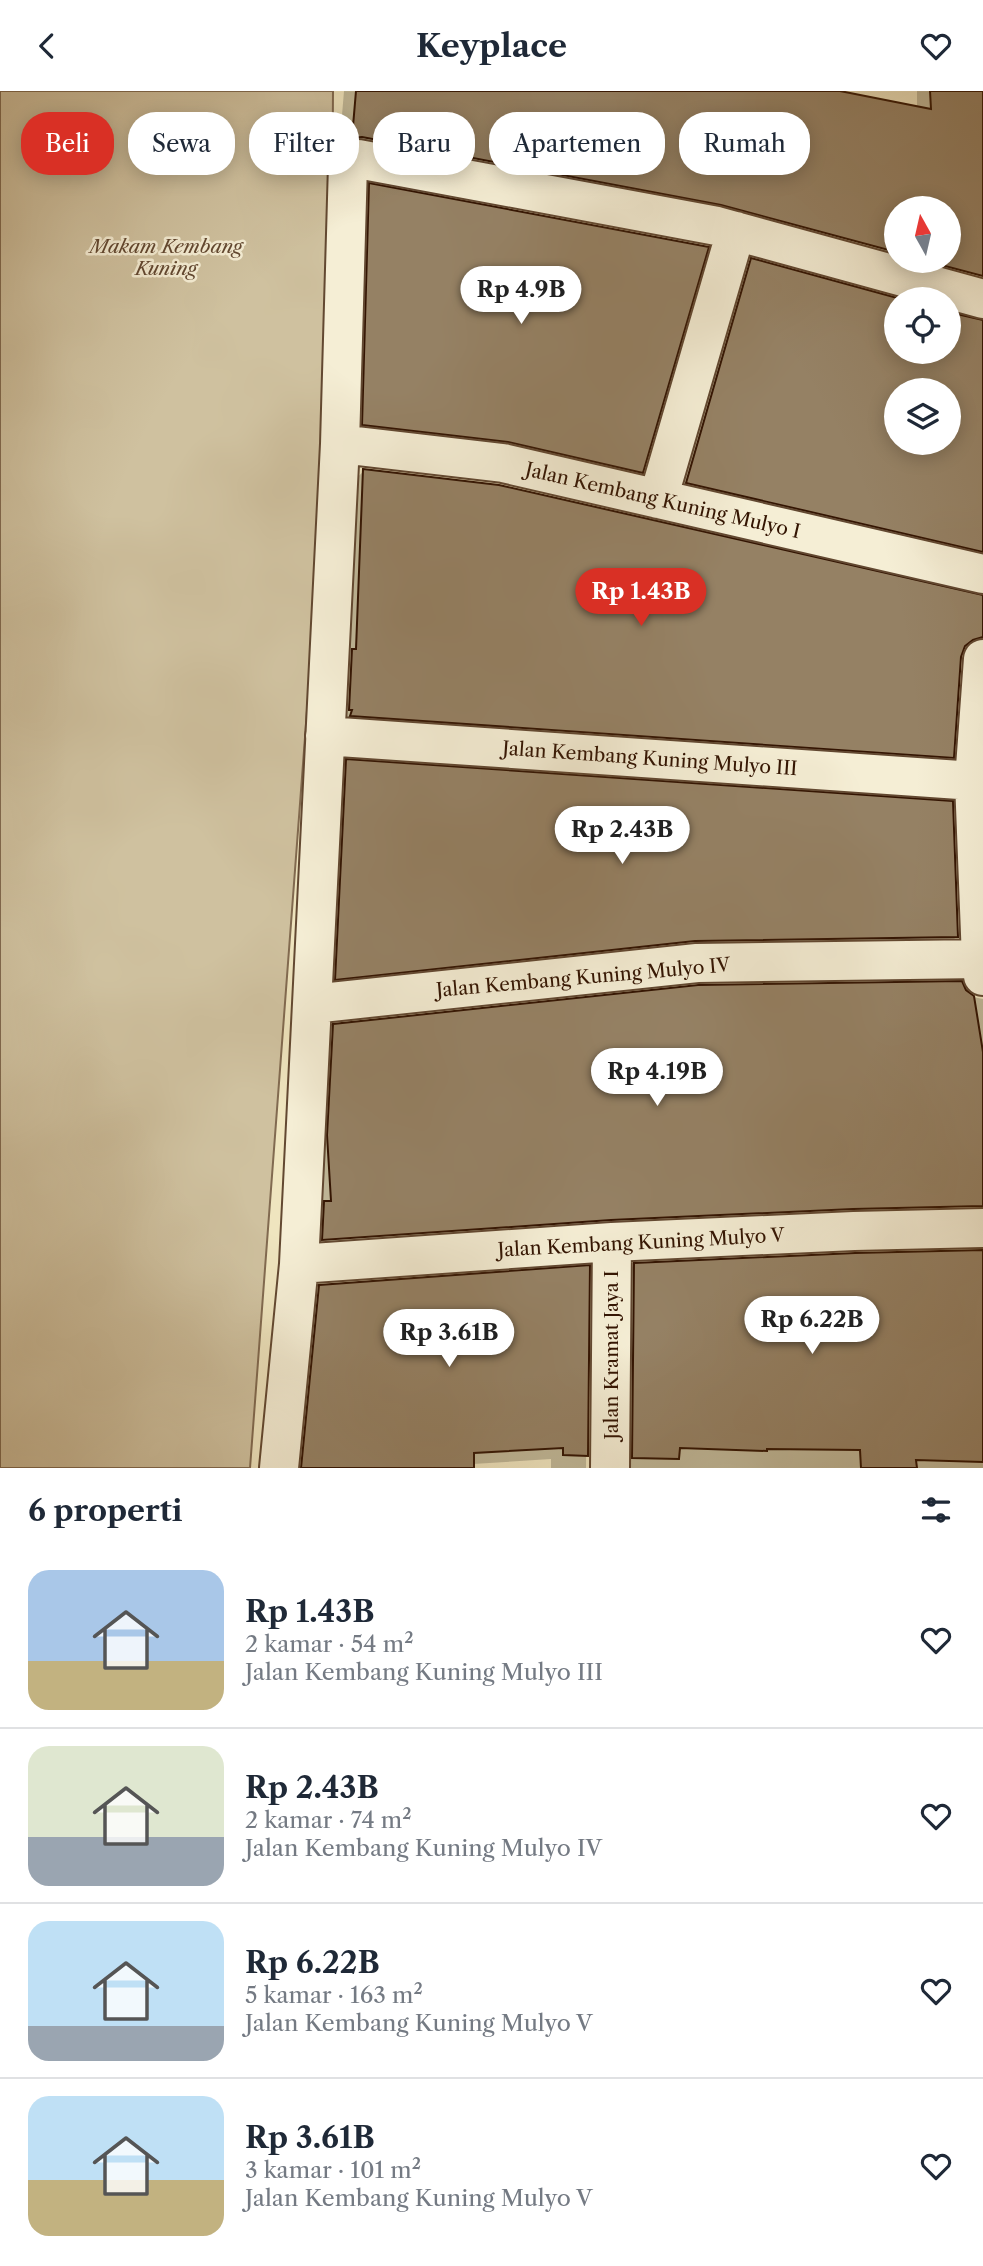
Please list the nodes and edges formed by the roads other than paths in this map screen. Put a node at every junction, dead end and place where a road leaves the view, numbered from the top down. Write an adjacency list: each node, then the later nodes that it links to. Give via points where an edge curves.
1 (736, 231): 2 (street); 3 (street, via 352,160 346,168); 4 (street)
2 (983, 299)
3 (340, 444): 4 (street, Jalan Kembang Kuning Mulyo I, via 503,464); 7 (street)
4 (658, 499): 5 (street, Jalan Kembang Kuning Mulyo I)
5 (983, 574)
6 (983, 659): 8 (street)
7 (325, 736): 8 (street, Jalan Kembang Kuning Mulyo III); 10 (street)
8 (974, 781): 9 (street)
9 (982, 968): 10 (street, Jalan Kembang Kuning Mulyo IV, via 696,963)
10 (312, 1004): 13 (street)
11 (983, 1229): 12 (street, Jalan Kembang Kuning Mulyo V)
12 (612, 1242): 13 (street, Jalan Kembang Kuning Mulyo V); 15 (street, Jalan Kramat Jaya I)
13 (299, 1264): 14 (street)
14 (279, 1468)
15 (610, 1468)

